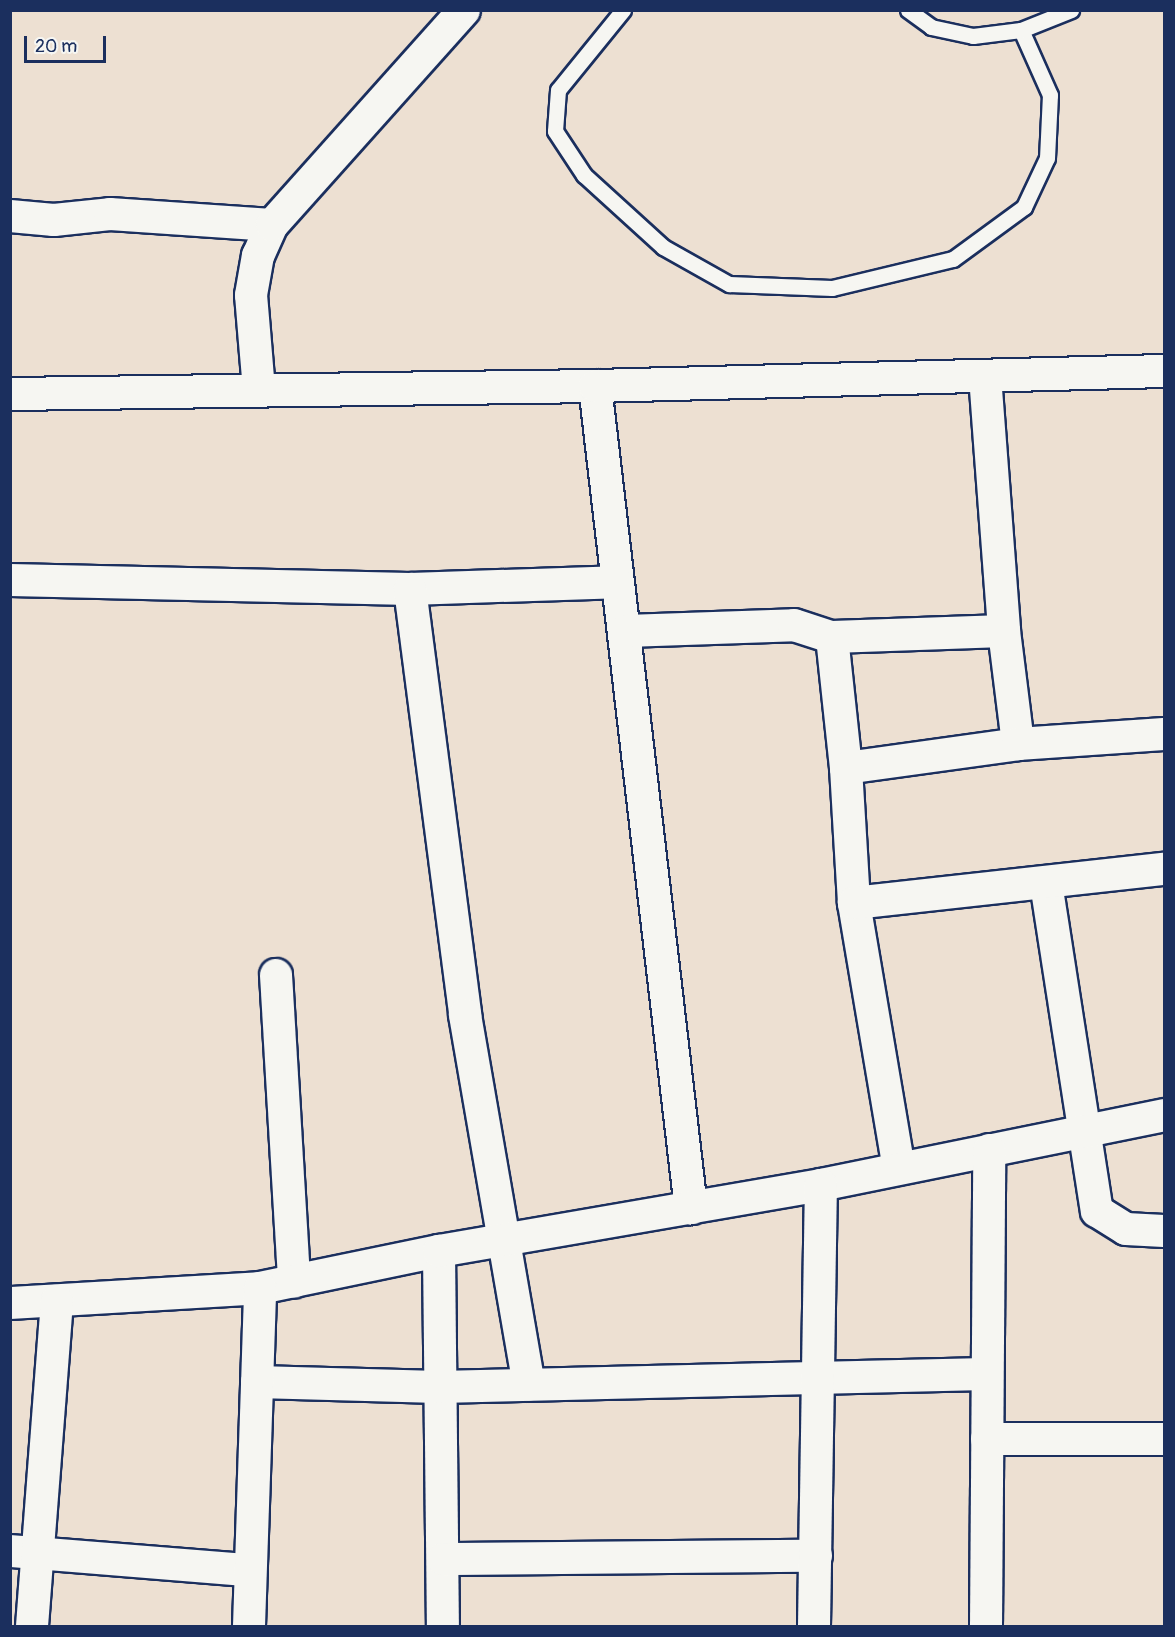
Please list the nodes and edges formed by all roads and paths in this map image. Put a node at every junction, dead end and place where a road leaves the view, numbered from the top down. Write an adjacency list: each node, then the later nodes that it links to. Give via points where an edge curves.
1 (464, 10): 7 (street)
2 (623, 10): 5 (lane, via 558,90 555,131 585,175 663,247 729,284 832,288 953,259 1024,207 1047,158 1050,95)
3 (908, 10): 5 (lane, via 931,27 974,36)
4 (1071, 10): 5 (lane)
5 (1021, 30)
6 (10, 216): 7 (street, via 54,220 110,214)
7 (272, 225): 11 (street, via 258,256 251,295)
8 (1164, 371): 9 (street)
9 (985, 376): 10 (street); 17 (street)
10 (595, 386): 11 (street); 14 (street)
11 (259, 390): 12 (street)
12 (10, 394)
13 (10, 580): 15 (street)
14 (616, 582): 15 (street); 16 (street)
15 (410, 589): 33 (street, via 465,1015)
16 (626, 631): 18 (street, via 794,625); 31 (street)
17 (1004, 631): 18 (street); 20 (street)
18 (832, 637): 21 (street)
19 (1164, 734): 20 (street)
20 (1018, 744): 21 (street)
21 (846, 768): 24 (street)
22 (1164, 869): 23 (street)
23 (1046, 883): 24 (street); 27 (street)
24 (854, 903): 29 (street)
25 (276, 975): 35 (street)
26 (1164, 1115): 27 (street)
27 (1084, 1129): 28 (street); 32 (street, via 1097,1211 1126,1229)
28 (989, 1150): 29 (street); 39 (street)
29 (899, 1168): 30 (street)
30 (821, 1185): 31 (street); 40 (street)
31 (691, 1208): 33 (street)
32 (1164, 1231)
33 (507, 1242): 34 (street); 42 (street)
34 (439, 1251): 35 (street); 43 (street)
35 (294, 1281): 36 (street)
36 (260, 1288): 37 (street); 41 (street)
37 (57, 1302): 38 (street); 46 (street)
38 (10, 1303)
39 (986, 1374): 40 (street); 44 (street)
40 (818, 1380): 42 (street); 47 (street)
41 (257, 1382): 43 (street); 49 (street)
42 (529, 1385): 43 (street)
43 (439, 1387): 48 (street)
44 (987, 1439): 45 (street); 54 (street)
45 (1164, 1439)
46 (24, 1552): 49 (street); 50 (street)
47 (816, 1557): 48 (street); 53 (street)
48 (443, 1559): 52 (street)
49 (248, 1570): 51 (street)
50 (32, 1626)
51 (249, 1626)
52 (443, 1626)
53 (814, 1626)
54 (986, 1626)

